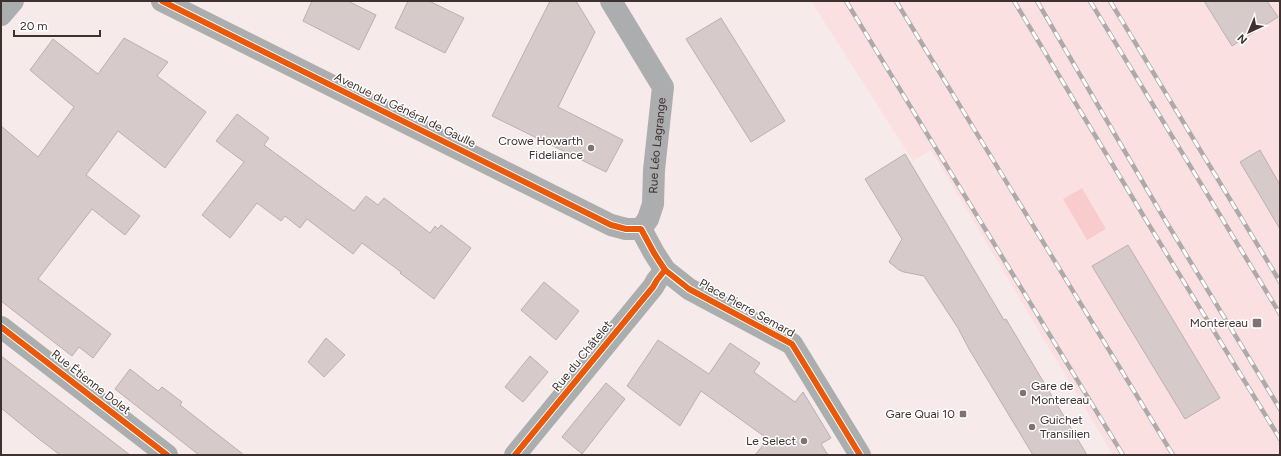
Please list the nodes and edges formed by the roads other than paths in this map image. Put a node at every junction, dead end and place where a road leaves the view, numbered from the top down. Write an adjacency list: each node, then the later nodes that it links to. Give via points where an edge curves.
1 (13, 1): 4 (street)
2 (162, 1): 5 (main road, Avenue du Général de Gaulle, via 611,225)
3 (611, 1): 5 (main road, Rue Léo Lagrange, via 663,87 653,204)
4 (1, 15)
5 (641, 229): 6 (street, Place Pierre Semard)
6 (665, 270): 9 (street, Rue du Châtelet); 10 (street, Place Pierre Semard, via 689,289 792,344)
7 (1, 327): 8 (street, Rue Étienne Dolet)
8 (167, 455)
9 (514, 455)
10 (860, 455)

